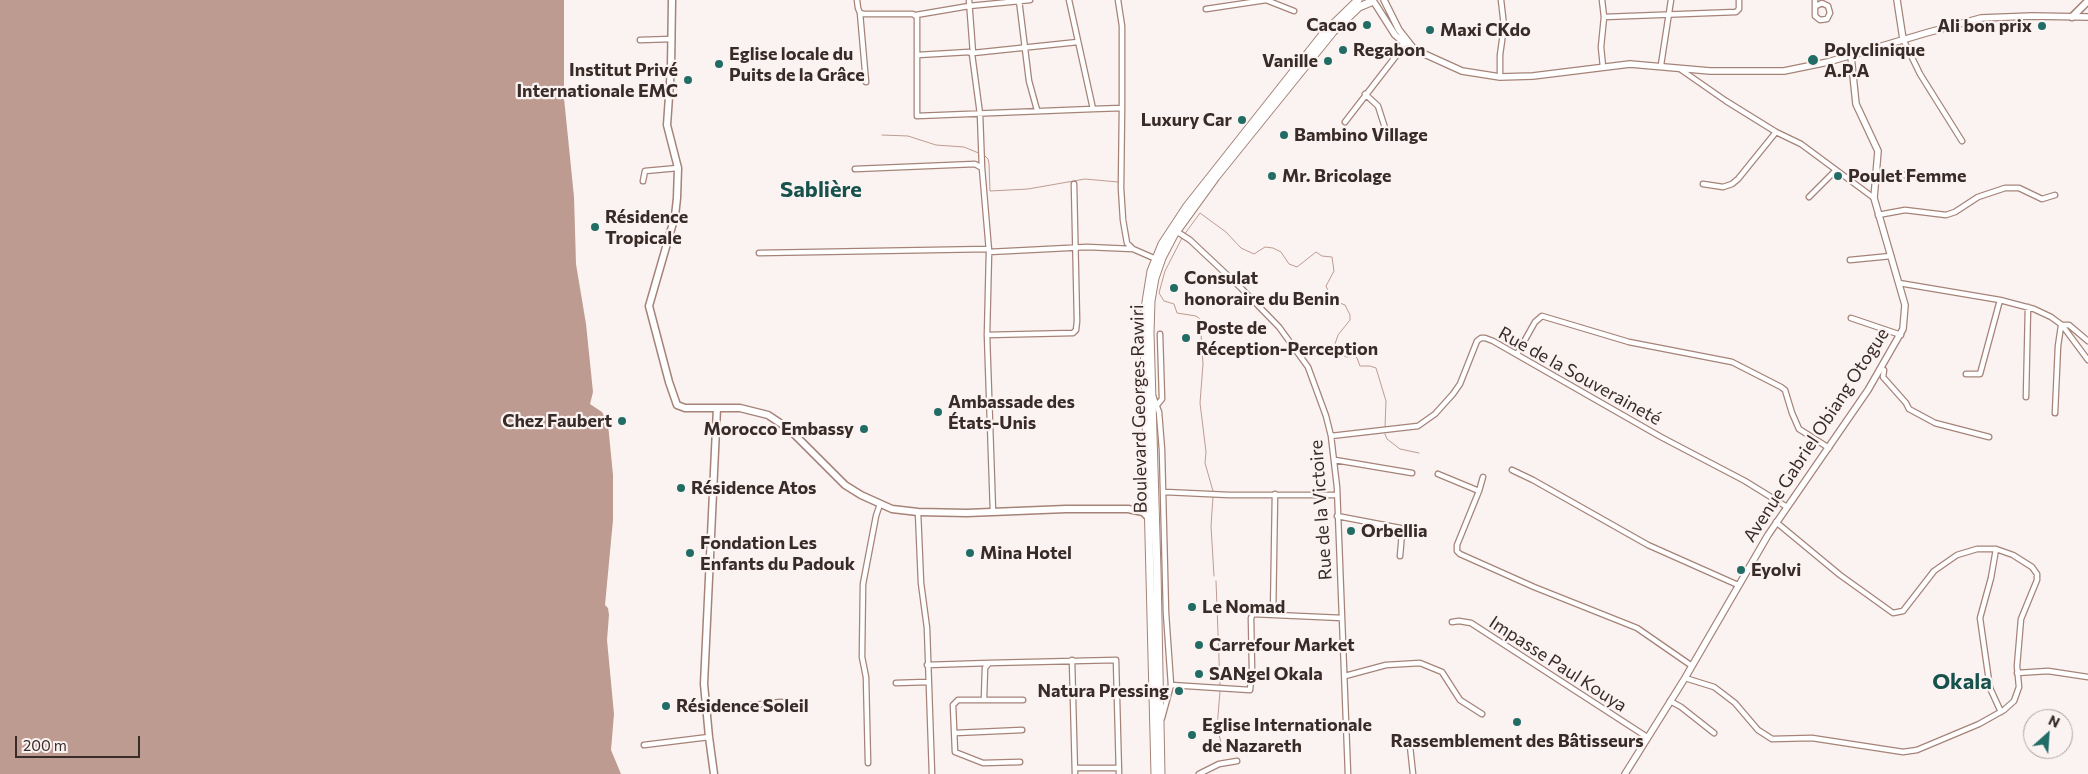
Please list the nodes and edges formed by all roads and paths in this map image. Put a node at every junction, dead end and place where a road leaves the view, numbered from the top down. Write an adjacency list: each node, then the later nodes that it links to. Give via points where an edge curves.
1 (672, 0): 31 (main road)
2 (857, 0): 25 (street)
3 (969, 0): 20 (street)
4 (1020, 0): 5 (street); 20 (street); 36 (street)
5 (1030, 0)
6 (1069, 0): 34 (street)
7 (1118, 0): 47 (street, via 1122,26)
8 (1221, 0): 21 (street)
9 (1266, 0): 21 (street); 24 (street)
10 (1358, 0): 74 (main road, Boulevard Georges Rawiri, via 1327,30 1218,166 1177,219)
11 (1384, 0): 37 (street, via 1399,30)
12 (1501, 0): 44 (street, via 1504,26)
13 (1602, 0): 28 (street)
14 (1671, 0): 26 (street)
15 (1739, 0): 26 (street, via 1736,12)
16 (1815, 0): 22 (street)
17 (1897, 0): 32 (street)
18 (1373, 1): 35 (street); 68 (main road, Boulevard Georges Rawiri, via 1356,10 1328,38 1216,176)
19 (2088, 1): 29 (main road)
20 (970, 6): 27 (street); 38 (street)
21 (1222, 6): 23 (street)
22 (1816, 6)
23 (1206, 9)
24 (1294, 11)
25 (860, 13): 27 (street); 45 (street)
26 (1668, 14): 28 (street); 41 (street)
27 (916, 15): 39 (street)
28 (1604, 17): 42 (street)
29 (2072, 17): 30 (street); 32 (street, via 1989,17)
30 (2088, 17)
31 (672, 39): 33 (street); 55 (main road, via 668,126)
32 (1903, 39): 40 (street); 54 (street, via 1920,74)
33 (640, 40)
34 (1078, 42): 36 (street); 48 (street)
35 (1403, 43): 37 (street); 46 (street)
36 (1026, 47): 38 (street); 49 (street, via 1029,81)
37 (1416, 50): 44 (street, via 1462,71)
38 (973, 54): 39 (street); 50 (street)
39 (918, 55): 50 (street, via 917,116)
40 (1851, 56): 43 (street, via 1784,71); 61 (street, Avenue Gabriel Obiang Otogue, via 1856,104 1878,151)
41 (1661, 65): 42 (street); 43 (street)
42 (1603, 67): 44 (street)
43 (1679, 68): 53 (street)
44 (1500, 77)
45 (866, 82)
46 (1365, 94): 51 (street); 52 (street, via 1378,106)
47 (1122, 108): 48 (street); 70 (street, via 1122,202 1126,237)
48 (1093, 109): 49 (street)
49 (1037, 110): 50 (street)
50 (980, 114): 56 (street)
51 (1345, 122)
52 (1386, 130)
53 (1776, 132): 58 (street, via 1801,144); 63 (street, via 1732,184 1723,187)
54 (1962, 141)
55 (678, 168): 60 (street, via 645,171); 92 (main road, via 676,212 649,299 649,312 677,405)
56 (982, 168): 57 (street, via 975,164); 71 (street)
57 (855, 169)
58 (1836, 170): 65 (street); 66 (street)
59 (1905, 175): 61 (street)
60 (643, 181)
61 (1876, 181): 66 (street, Avenue Gabriel Obiang Otogue)
62 (1074, 184): 69 (street)
63 (1703, 184)
64 (2055, 195): 67 (street, via 2042,199 2019,188 2005,188 1978,197 1946,215 1905,210)
65 (1809, 197)
66 (1874, 198): 67 (street, Avenue Gabriel Obiang Otogue)
67 (1878, 215): 73 (street, Avenue Gabriel Obiang Otogue)
68 (1181, 234): 89 (main road, Boulevard Georges Rawiri, via 1162,258 1152,292); 94 (street, Rue de la Victoire, via 1260,306 1295,349 1310,373)
69 (1075, 247): 70 (street); 71 (street); 82 (street, via 1076,330 1073,333)
70 (1133, 249): 74 (street)
71 (989, 251): 72 (street); 82 (street)
72 (760, 253)
73 (1891, 256): 75 (street); 76 (street, Avenue Gabriel Obiang Otogue)
74 (1156, 259): 106 (main road, Boulevard Georges Rawiri, via 1147,289 1144,318)
75 (1850, 260)
76 (1899, 283): 77 (street); 83 (street, Avenue Gabriel Obiang Otogue, via 1905,305)
77 (2000, 300): 78 (street); 88 (street, via 1980,374)
78 (2028, 307): 80 (street); 90 (street)
79 (1851, 318): 83 (street)
80 (2062, 325): 84 (street, via 2069,325); 86 (street); 93 (street)
81 (1160, 334): 91 (street, via 1162,399)
82 (987, 335): 111 (street)
83 (1901, 335): 87 (street, Avenue Gabriel Obiang Otogue)
84 (2088, 341)
85 (1517, 354): 94 (street, Rue de la Souveraineté, via 1480,338 1453,394 1435,414 1418,426); 96 (street, via 1535,322 1542,316 1630,342 1732,362 1785,390 1799,429); 108 (street, Rue de la Souveraineté)
86 (2088, 360)
87 (1881, 368): 95 (street, via 1883,377 1909,409 1935,423); 96 (street, Avenue Gabriel Obiang Otogue)
88 (1966, 374)
89 (1152, 395): 91 (street); 139 (main road, Boulevard Georges Rawiri)
90 (2026, 397)
91 (1157, 406): 103 (street)
92 (717, 408): 107 (main road, via 747,409 775,418 840,481); 136 (main road, via 705,648)
93 (2055, 413)
94 (1331, 436): 97 (street, Rue de la Victoire)
95 (1990, 437)
96 (1829, 448): 108 (street, Avenue Gabriel Obiang Otogue)
97 (1334, 460): 99 (street); 105 (street, Rue de la Victoire)
98 (1512, 470): 117 (street, via 1648,545)
99 (1412, 474)
100 (1438, 474): 102 (street)
101 (1483, 477): 102 (street)
102 (1479, 491): 124 (street, via 1457,544 1457,552 1636,628)
103 (1165, 492): 104 (street); 131 (street, via 1166,613)
104 (1275, 494): 105 (street); 118 (street)
105 (1337, 494): 112 (street, Rue de la Victoire)
106 (1149, 499): 109 (main road, via 1145,506); 113 (main road, Boulevard Georges Rawiri)
107 (880, 504): 110 (main road); 149 (street, via 863,584 862,657 866,677)
108 (1787, 507): 114 (street, Avenue Gabriel Obiang Otogue)
109 (1136, 509): 111 (main road); 113 (main road, via 1145,512)
110 (918, 512): 111 (main road); 123 (street)
111 (993, 512)
112 (1337, 516): 116 (street, via 1400,528); 119 (street, Rue de la Victoire)
113 (1150, 519): 154 (main road, Boulevard Georges Rawiri)
114 (1776, 522): 115 (street, via 1840,575 1893,613 1903,611 1934,571 1949,559 1977,549); 117 (street, Avenue Gabriel Obiang Otogue)
115 (1996, 549): 125 (street, via 2020,559 2037,574 2021,619); 137 (street, via 1980,618 1988,682)
116 (1400, 556)
117 (1738, 585): 124 (street, Avenue Gabriel Obiang Otogue)
118 (1273, 615): 119 (street); 131 (street, via 1251,616 1250,690)
119 (1342, 618): 126 (street, Rue de la Victoire)
120 (1452, 622): 144 (street, Impasse Paul Kouya, via 1470,623)
121 (1072, 660): 122 (street); 150 (street); 151 (street, via 1116,660)
122 (988, 663): 123 (street); 132 (street, via 984,671)
123 (927, 665): 129 (street)
124 (1692, 666): 127 (street, Avenue Gabriel Obiang Otogue)
125 (2017, 673): 128 (street, via 2048,671); 137 (street, via 2018,694)
126 (1345, 676): 138 (street, via 1386,665 1420,663 1442,672 1460,700); 157 (street, Rue de la Victoire)
127 (1685, 678): 134 (street, Avenue Gabriel Obiang Otogue); 137 (street, via 1714,687 1735,702 1758,730 1772,739 1812,738 1911,751)
128 (2088, 678)
129 (927, 682): 130 (street); 153 (street)
130 (896, 684)
131 (1171, 685): 139 (street)
132 (984, 699): 133 (street); 141 (street, via 954,703)
133 (1022, 700)
134 (1670, 701): 142 (street); 144 (street, Avenue Gabriel Obiang Otogue)
135 (781, 702): 136 (street)
136 (706, 710): 143 (main road)
137 (2001, 712)
138 (1482, 714)
139 (1159, 726): 155 (main road, Boulevard Georges Rawiri)
140 (1022, 730): 141 (street)
141 (955, 733): 148 (street, via 954,751 964,757 983,763)
142 (1714, 733)
143 (709, 737): 145 (street); 152 (main road)
144 (1647, 737): 159 (street, Avenue Gabriel Obiang Otogue)
145 (644, 745)
146 (1410, 746): 158 (street)
147 (1237, 761): 156 (street, via 1219,764)
148 (1020, 762)
149 (868, 763)
150 (1075, 771): 151 (street)
151 (1118, 771)
152 (714, 774)
153 (932, 774)
154 (1155, 774)
155 (1161, 774)
156 (1199, 774)
157 (1348, 774)
158 (1413, 774)
159 (1625, 774)

